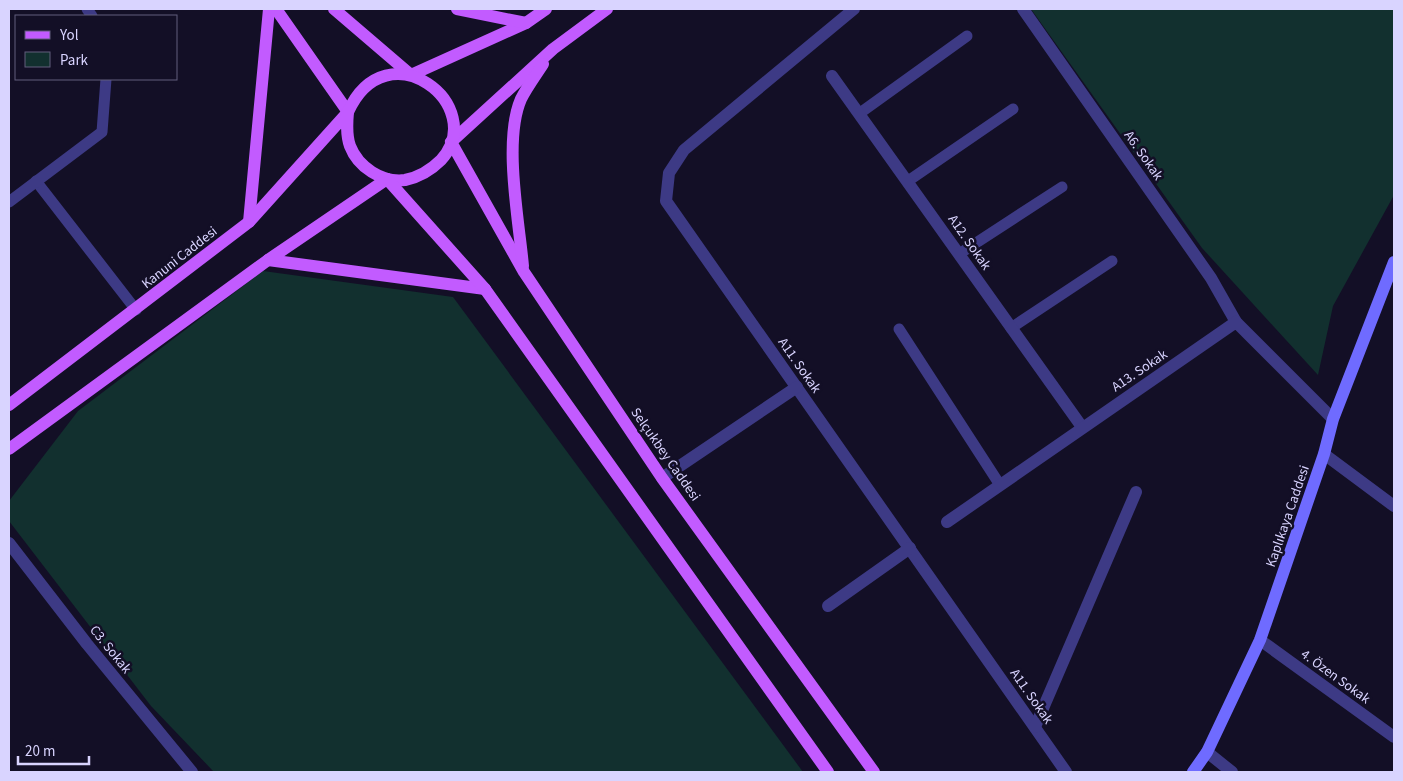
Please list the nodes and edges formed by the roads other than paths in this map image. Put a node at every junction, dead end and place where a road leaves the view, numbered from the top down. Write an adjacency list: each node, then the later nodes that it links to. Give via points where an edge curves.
1 (269, 9): 24 (main road)
2 (276, 9): 16 (main road)
3 (334, 9): 12 (main road)
4 (456, 9): 9 (main road)
5 (546, 9): 9 (main road)
6 (607, 9): 11 (main road)
7 (854, 9): 35 (street, A11. Sokak, via 684,150 669,173 666,201)
8 (1023, 9): 32 (street, A6. Sokak, via 1211,278)
9 (526, 23): 12 (main road)
10 (967, 36): 17 (lane)
11 (553, 49): 18 (main road); 29 (main road, via 521,99 513,127 514,175)
12 (411, 75): 16 (main road, via 395,73 373,81 355,97); 18 (main road, via 427,81 449,108 453,125)
13 (832, 76): 17 (street, A12. Sokak)
14 (106, 80): 20 (lane, via 102,132)
15 (1013, 109): 21 (lane)
16 (348, 112): 19 (main road, via 346,129 350,146 371,172); 24 (main road, Kanuni Caddesi)
17 (860, 112): 21 (street, A12. Sokak)
18 (451, 142): 19 (main road, via 433,168 403,180); 29 (main road, Selçukbey Caddesi)
19 (387, 179): 26 (main road); 30 (main road)
20 (36, 181): 23 (lane); 31 (lane)
21 (908, 181): 25 (street, A12. Sokak)
22 (1062, 187): 25 (lane)
23 (9, 202)
24 (249, 222): 31 (main road, Kanuni Caddesi)
25 (959, 254): 33 (street, A12. Sokak)
26 (268, 260): 30 (main road); 39 (main road)
27 (1112, 261): 33 (lane)
28 (1394, 262): 37 (main road, Kaplıkaya Caddesi)
29 (524, 272): 41 (main road, Selçukbey Caddesi)
30 (485, 289): 54 (main road)
31 (136, 310): 36 (main road, Kanuni Caddesi)
32 (1236, 322): 37 (street); 38 (street, A13. Sokak)
33 (1011, 328): 38 (street, A12. Sokak)
34 (899, 329): 42 (lane)
35 (797, 387): 41 (street); 47 (street, A11. Sokak)
36 (9, 405)
37 (1333, 419): 40 (main road, Kaplıkaya Caddesi)
38 (1082, 427): 42 (street, A13. Sokak)
39 (9, 449)
40 (1324, 454): 44 (street); 49 (main road, Kaplıkaya Caddesi)
41 (662, 478): 55 (main road, Selçukbey Caddesi)
42 (1000, 485): 45 (street, A13. Sokak)
43 (1136, 492): 50 (street)
44 (1394, 506)
45 (947, 522)
46 (9, 543): 53 (street, C3. Sokak)
47 (910, 548): 48 (street); 50 (street, A11. Sokak)
48 (828, 606)
49 (1260, 640): 51 (street, 4. Özen Sokak); 52 (main road, Kaplıkaya Caddesi)
50 (1035, 727): 56 (street, A11. Sokak)
51 (1394, 737)
52 (1207, 752): 57 (main road, Kaplıkaya Caddesi); 58 (street)
53 (192, 772)
54 (828, 772)
55 (874, 772)
56 (1066, 772)
57 (1193, 772)
58 (1232, 772)

